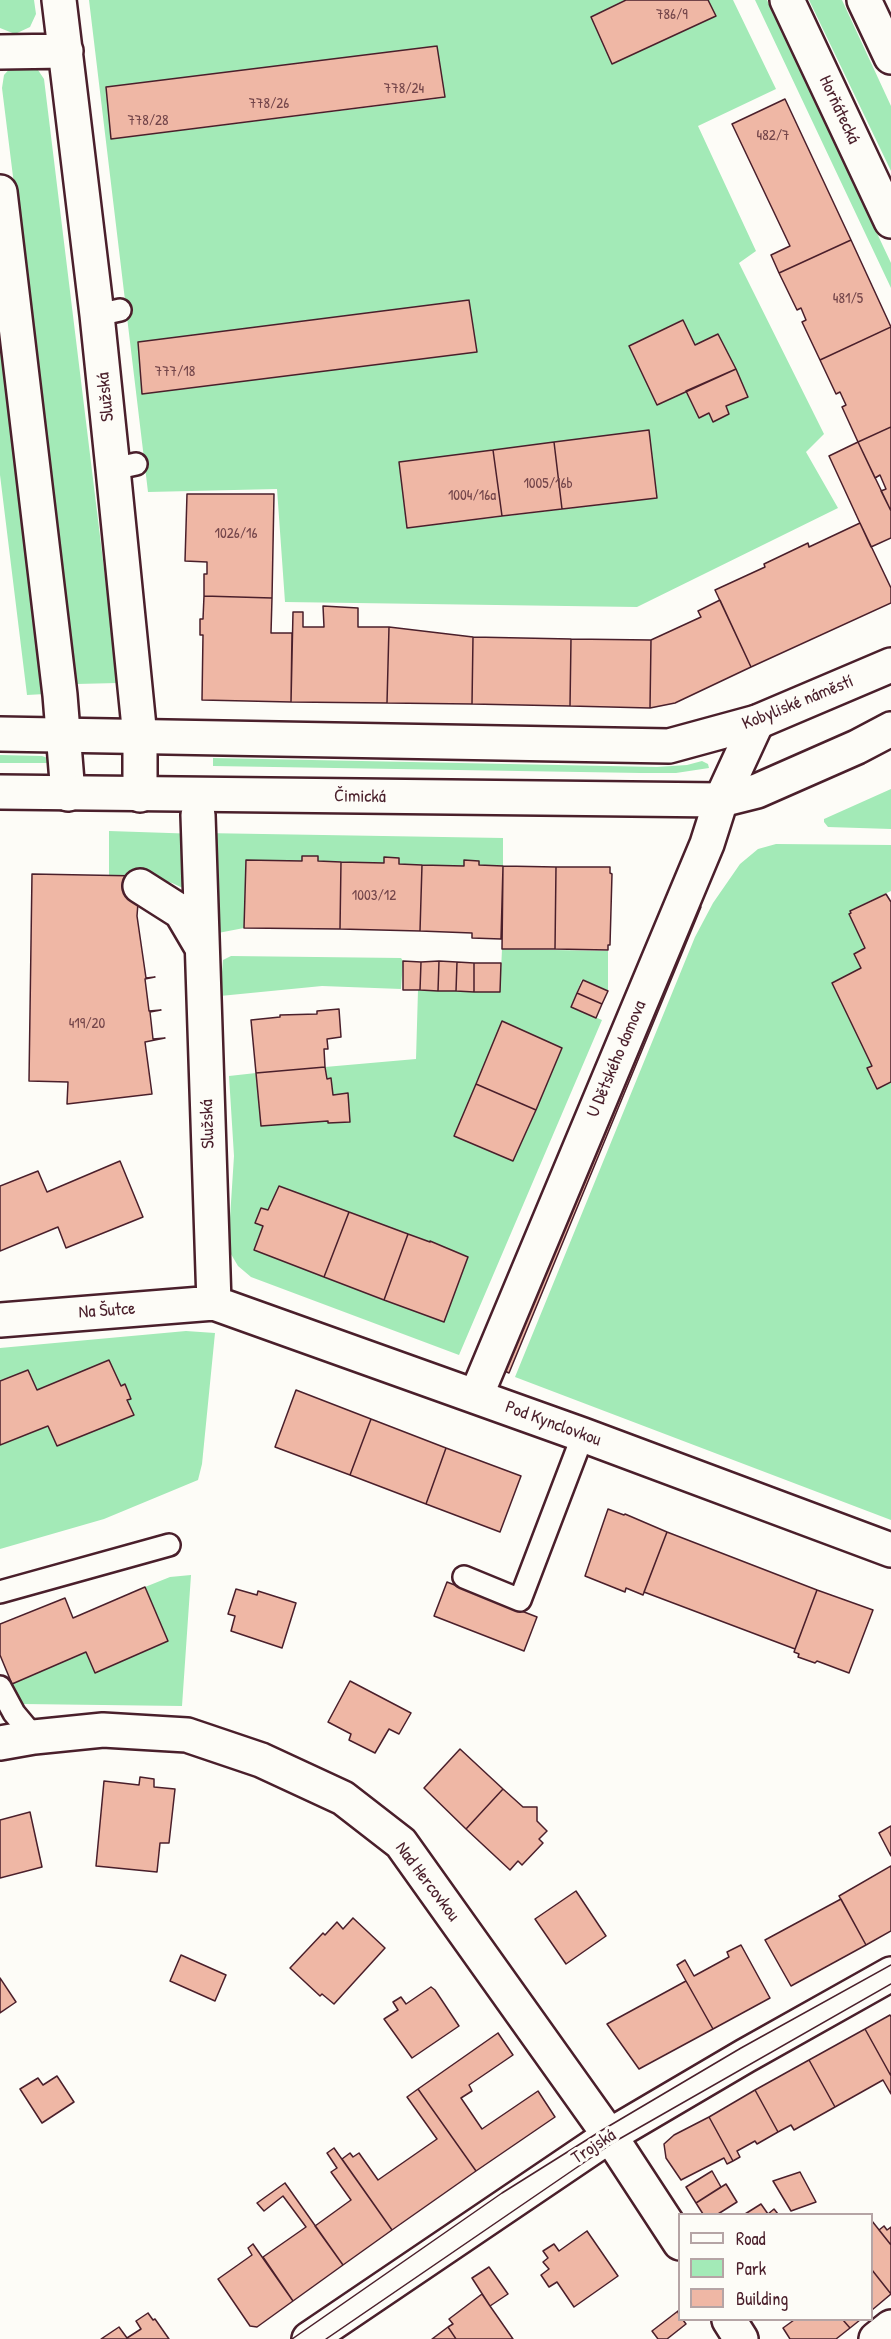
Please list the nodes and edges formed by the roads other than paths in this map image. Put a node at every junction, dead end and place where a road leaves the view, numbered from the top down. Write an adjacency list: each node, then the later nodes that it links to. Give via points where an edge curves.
1 (59, 0): 4 (street, Služská)
2 (787, 0): 8 (street, Horňátecká)
3 (864, 0): 6 (street)
4 (76, 50): 5 (street); 14 (street, Služská, via 125,466)
5 (0, 52)
6 (891, 57)
7 (0, 192): 13 (street)
8 (891, 221)
9 (891, 665): 10 (street, Kobyliské náměstí)
10 (757, 722): 14 (street, Kobyliské náměstí, via 669,746); 20 (street, U Dětského domova)
11 (891, 729): 16 (street)
12 (0, 734): 13 (street)
13 (64, 735): 14 (street); 18 (street)
14 (140, 737): 19 (street, Služská)
15 (891, 737): 16 (street)
16 (857, 747): 20 (street, via 757,791)
17 (0, 792): 18 (street, Čimická)
18 (68, 794): 19 (street, Čimická)
19 (140, 795): 20 (street, Čimická)
20 (721, 800): 26 (street, U Dětského domova, via 707,844)
21 (198, 815): 23 (street, Služská)
22 (140, 886): 23 (street, Služská, via 181,912)
23 (201, 946): 24 (street, Služská)
24 (214, 1303): 25 (street, Na Šutce); 26 (street, Pod Kynclovkou)
25 (0, 1320)
26 (476, 1396): 27 (street, Pod Kynclovkou)
27 (583, 1435): 29 (street, Pod Kynclovkou); 30 (lane, via 520,1600)
28 (170, 1545): 31 (lane)
29 (891, 1550)
30 (464, 1576)
31 (0, 1592)
32 (0, 1688): 33 (lane)
33 (34, 1737): 34 (street, Nad Hercovkou); 36 (street, Nad Hercovkou, via 103,1730 187,1735 261,1760 343,1798 401,1843)
34 (0, 1743)
35 (891, 1974): 36 (street, Trojská)
36 (609, 2136): 37 (street, Nad Hercovkou); 40 (street, Trojská)
37 (678, 2240)
38 (730, 2321): 41 (street)
39 (891, 2327): 42 (street)
40 (309, 2339)
41 (741, 2339)
42 (876, 2339)

